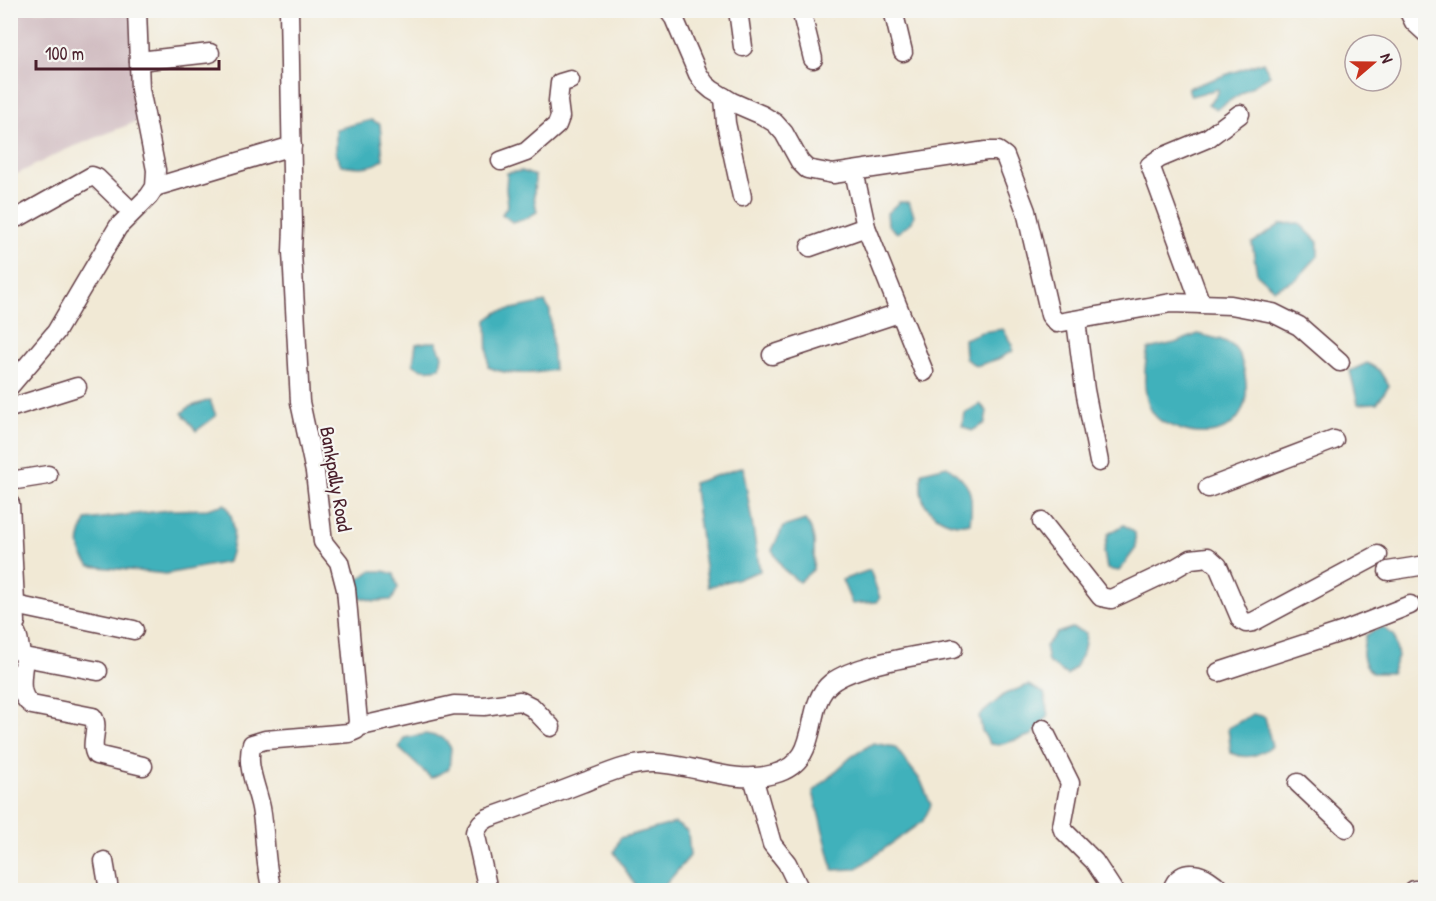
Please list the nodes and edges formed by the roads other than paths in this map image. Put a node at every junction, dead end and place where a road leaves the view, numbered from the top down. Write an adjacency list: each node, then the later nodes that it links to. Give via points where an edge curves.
1 (137, 10): 13 (street)
2 (289, 10): 17 (street, Bankpally Road)
3 (668, 10): 15 (street, via 698,74)
4 (738, 10): 9 (street)
5 (801, 10): 12 (street)
6 (893, 10): 10 (street)
7 (1408, 10): 8 (street)
8 (1425, 33)
9 (744, 47)
10 (903, 52)
11 (210, 53): 13 (street)
12 (813, 59)
13 (139, 61): 20 (street, via 140,89 156,170)
14 (570, 80): 18 (street, via 560,83 557,125 524,154)
15 (724, 97): 19 (street, via 775,123 807,169 833,174); 21 (street)
16 (1240, 114): 26 (street, via 1208,138 1150,165)
17 (292, 146): 20 (street); 54 (street, Bankpally Road, via 292,252 300,402 315,472 323,542 339,562 346,589)
18 (501, 161)
19 (854, 171): 24 (street); 28 (street, via 998,151 1005,156 1026,211 1050,315 1057,323)
20 (155, 187): 22 (street)
21 (742, 197)
22 (132, 212): 23 (street, via 92,176); 32 (street, via 118,227 56,333)
23 (19, 217)
24 (866, 227): 25 (street); 27 (street)
25 (810, 247)
26 (1201, 304): 28 (street, via 1171,303); 30 (street, via 1272,313 1299,326)
27 (899, 313): 29 (street); 31 (street)
28 (1076, 321): 36 (street)
29 (772, 355)
30 (1340, 362)
31 (924, 372)
32 (10, 386)
33 (76, 387): 34 (street)
34 (10, 408)
35 (1334, 440): 39 (street)
36 (1099, 462)
37 (48, 476): 38 (street)
38 (10, 481)
39 (1208, 488)
40 (10, 504): 42 (street)
41 (1042, 522): 43 (street, via 1101,597 1111,598 1191,559 1208,557 1218,566 1241,620 1246,623)
42 (11, 541): 46 (street)
43 (1378, 555)
44 (1425, 566): 45 (street)
45 (1389, 571)
46 (15, 605): 48 (street, via 16,622); 49 (street)
47 (1410, 605): 53 (street)
48 (11, 629): 51 (street, via 19,636)
49 (134, 630)
50 (953, 649): 58 (street, via 843,675 822,693 800,758 774,774)
51 (24, 657): 52 (street); 57 (street, via 22,691 27,701 93,717 96,755)
52 (98, 671)
53 (1219, 672)
54 (357, 727): 55 (street, via 454,705 520,701 532,707); 64 (street, via 349,733 252,744 250,765 261,807)
55 (550, 727)
56 (1043, 729): 67 (street, via 1070,783 1063,830 1095,861)
57 (143, 766)
58 (753, 777): 65 (street, via 657,763 630,765 488,818 475,832); 66 (street, via 772,844 787,863)
59 (1298, 783): 60 (street)
60 (1346, 828)
61 (104, 861): 63 (street)
62 (1425, 890): 70 (street)
63 (109, 891)
64 (272, 891)
65 (489, 891)
66 (800, 891)
67 (1113, 891)
68 (1172, 891): 69 (street, via 1179,878 1193,874 1208,879)
69 (1221, 891)
70 (1414, 891)

